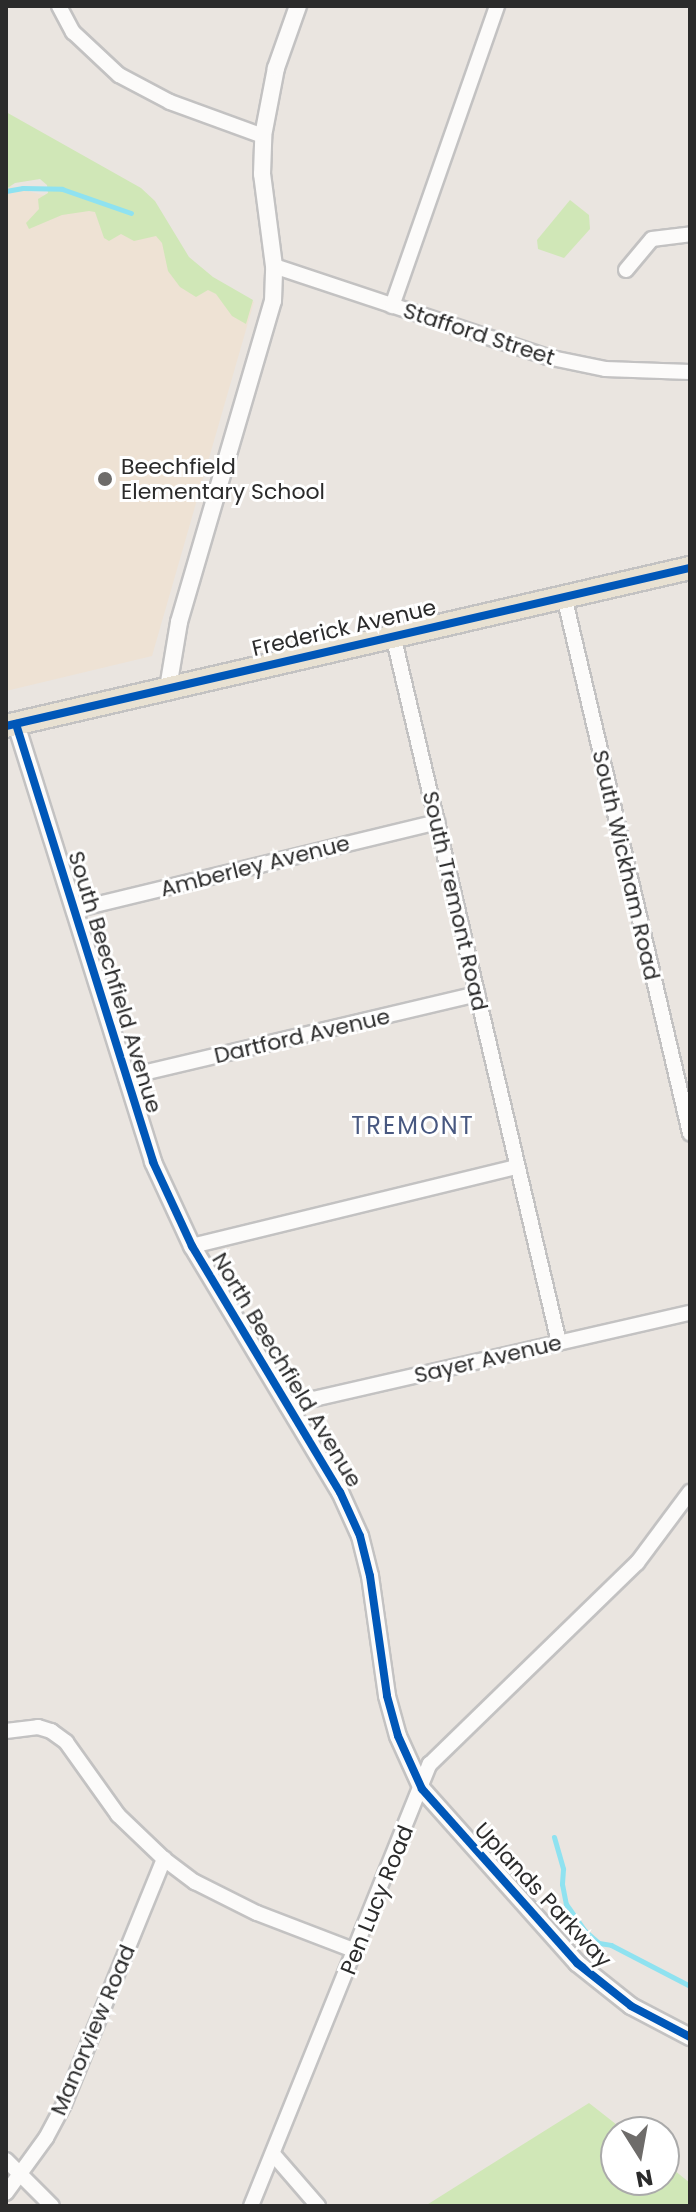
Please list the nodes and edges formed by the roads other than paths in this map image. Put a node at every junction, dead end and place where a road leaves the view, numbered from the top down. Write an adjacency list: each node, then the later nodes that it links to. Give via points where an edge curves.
1 (59, 6): 4 (street, via 73,32 119,75 170,102)
2 (298, 6): 4 (street, via 276,68)
3 (497, 6): 8 (street)
4 (263, 136): 6 (street)
5 (690, 234): 7 (street, via 652,239)
6 (274, 266): 8 (street, Stafford Street); 13 (street, via 270,318 179,622)
7 (626, 270)
8 (392, 306): 9 (street, Stafford Street, via 575,363)
9 (690, 372)
10 (690, 568): 11 (main road, Frederick Avenue)
11 (564, 596): 12 (main road, Frederick Avenue); 19 (street, South Wickham Road)
12 (393, 635): 13 (main road, Frederick Avenue); 15 (street, South Tremont Road)
13 (168, 688): 14 (main road, Frederick Avenue)
14 (11, 725): 16 (street, South Beechfield Avenue)
15 (437, 822): 16 (street, Amberley Avenue); 17 (street, South Tremont Road)
16 (74, 910): 18 (street, South Beechfield Avenue)
17 (477, 994): 18 (street, Dartford Avenue); 20 (street, South Tremont Road)
18 (126, 1077): 21 (street, South Beechfield Avenue, via 153,1162)
19 (690, 1133)
20 (517, 1167): 21 (street); 23 (street, South Tremont Road)
21 (192, 1246): 24 (street, North Beechfield Avenue)
22 (690, 1313): 23 (street, Sayer Avenue)
23 (559, 1343): 24 (street, Sayer Avenue)
24 (287, 1405): 27 (street, North Beechfield Avenue, via 360,1536 387,1696)
25 (690, 1492): 27 (street, Pen Lucy Road, via 637,1563 436,1756)
26 (6, 1731): 28 (street, via 38,1727 66,1742 118,1815)
27 (422, 1789): 29 (street, Pen Lucy Road); 30 (street, Uplands Parkway, via 577,1963 631,2006)
28 (164, 1859): 29 (street, via 224,1898); 33 (street, Manorview Road, via 64,2104)
29 (356, 1951): 31 (street, Pen Lucy Road)
30 (690, 2037)
31 (273, 2154): 36 (street, Pen Lucy Road); 37 (street)
32 (6, 2160): 33 (street)
33 (21, 2174): 34 (street, Manorview Road); 35 (street)
34 (6, 2193)
35 (52, 2206)
36 (251, 2206)
37 (318, 2206)

